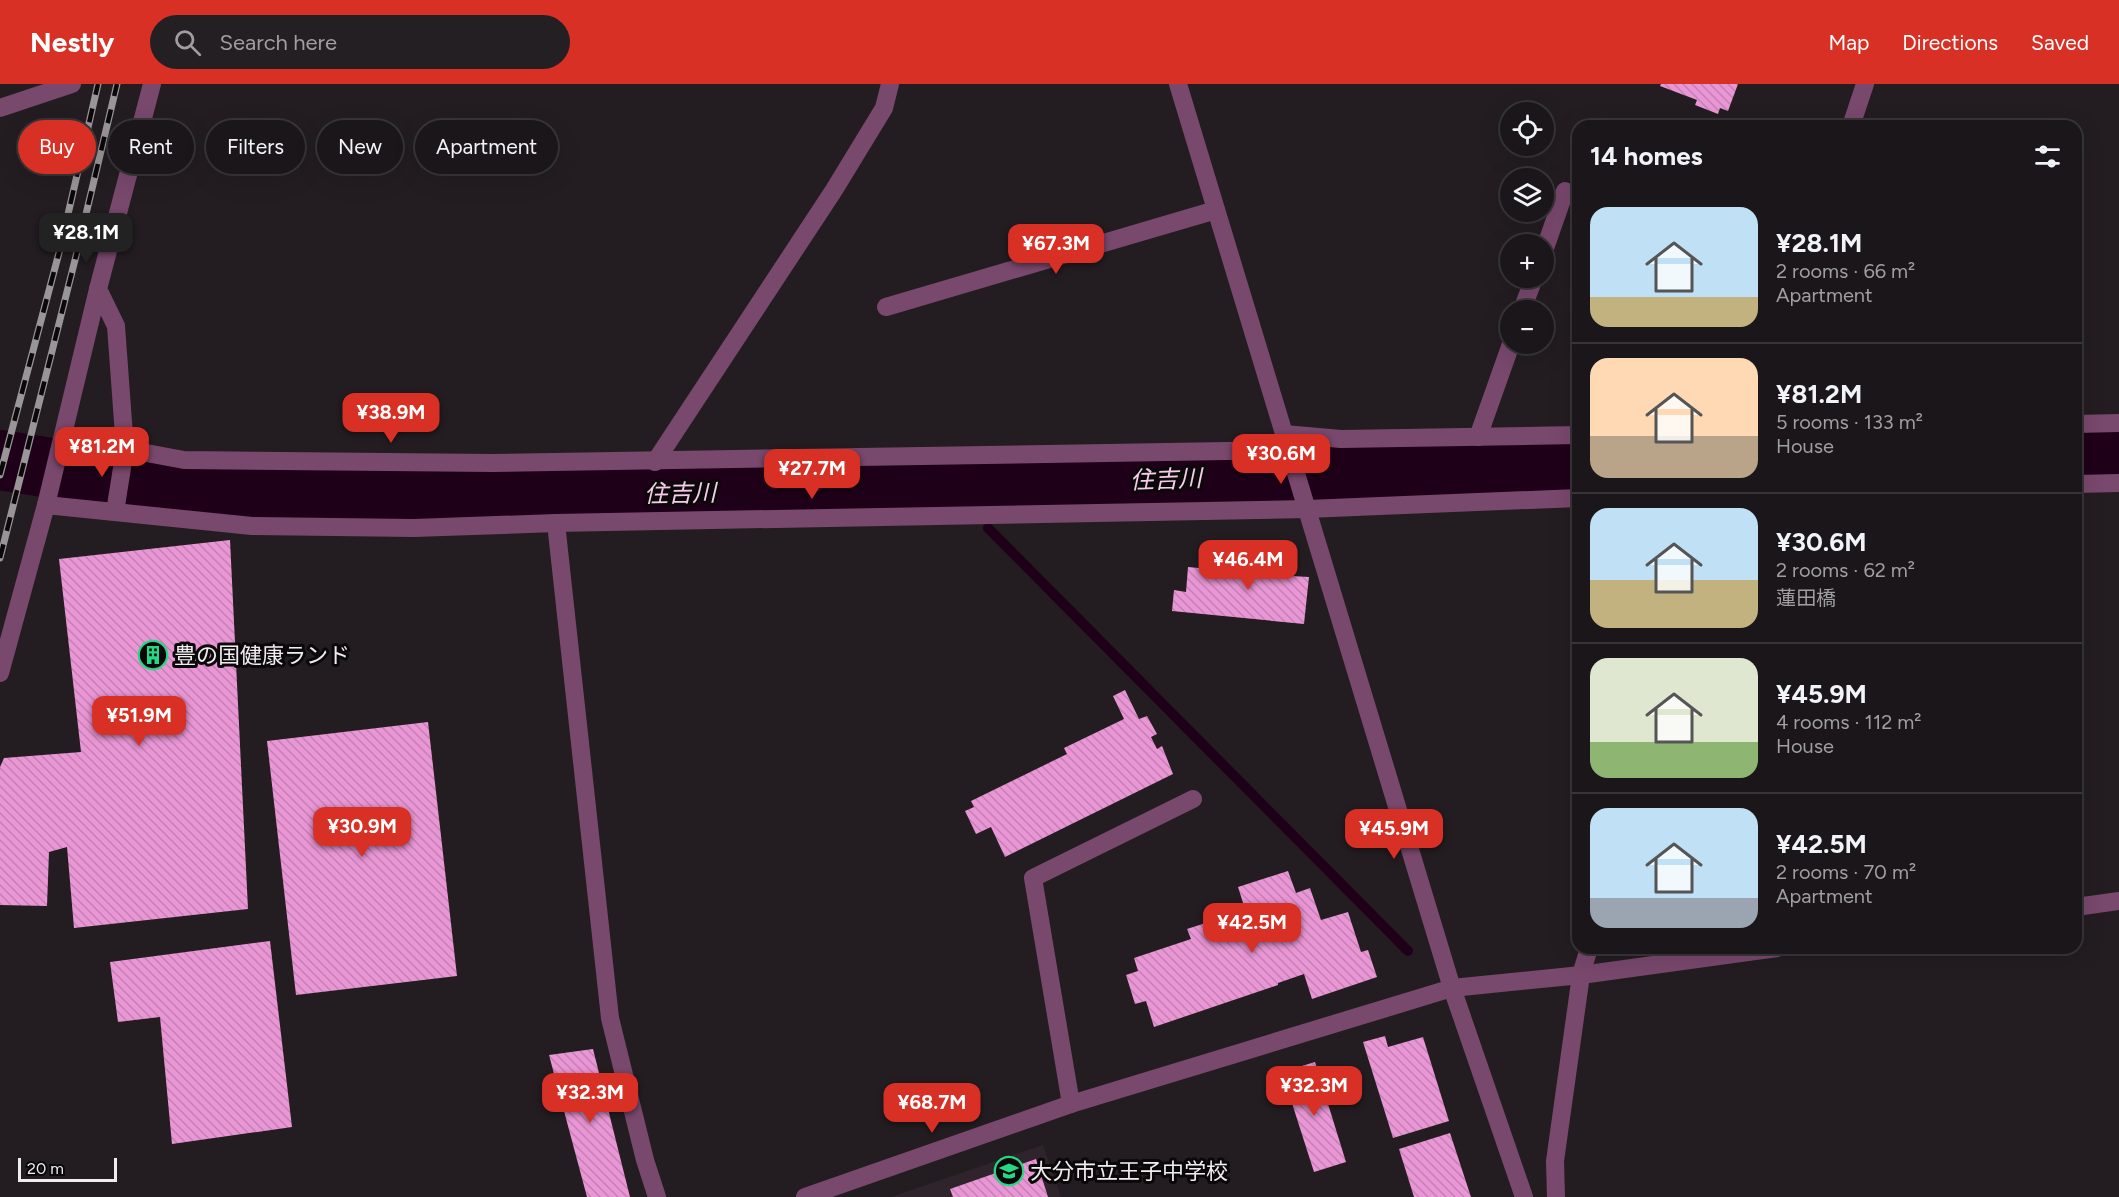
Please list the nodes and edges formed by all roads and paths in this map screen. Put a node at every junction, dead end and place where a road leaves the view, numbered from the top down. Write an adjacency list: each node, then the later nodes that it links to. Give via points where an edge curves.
1 (72, 84): 6 (street)
2 (152, 84): 11 (street)
3 (890, 84): 20 (street, via 885,108)
4 (1178, 84): 9 (street)
5 (1865, 84): 7 (street)
6 (0, 108)
7 (1853, 120)
8 (1565, 191): 10 (street)
9 (1216, 210): 12 (street); 18 (street)
10 (1550, 234)
11 (98, 289): 19 (street, via 116,326); 23 (street)
12 (886, 307)
13 (1507, 354): 17 (street)
14 (2119, 423): 15 (street)
15 (2082, 424)
16 (1572, 435): 17 (street)
17 (1478, 437): 18 (street)
18 (1287, 442): 20 (street); 25 (street)
19 (125, 449): 20 (street, via 184,460); 26 (street)
20 (655, 462)
21 (2119, 483): 22 (street)
22 (2082, 484)
23 (47, 498): 26 (street); 28 (street)
24 (1572, 498): 25 (street)
25 (1307, 509): 27 (street); 35 (street)
26 (115, 512): 27 (street, via 252,526 414,528)
27 (556, 523): 37 (street, via 610,1018)
28 (0, 674)
29 (1193, 800): 36 (street, via 1033,878)
30 (2119, 901): 31 (street)
31 (2082, 906)
32 (1587, 954): 34 (street)
33 (1733, 954): 34 (street)
34 (1581, 975): 35 (street); 40 (street, via 1555,1161)
35 (1452, 988): 36 (street); 39 (street)
36 (1071, 1104): 38 (street)
37 (657, 1197)
38 (805, 1197)
39 (1524, 1197)
40 (1556, 1197)

